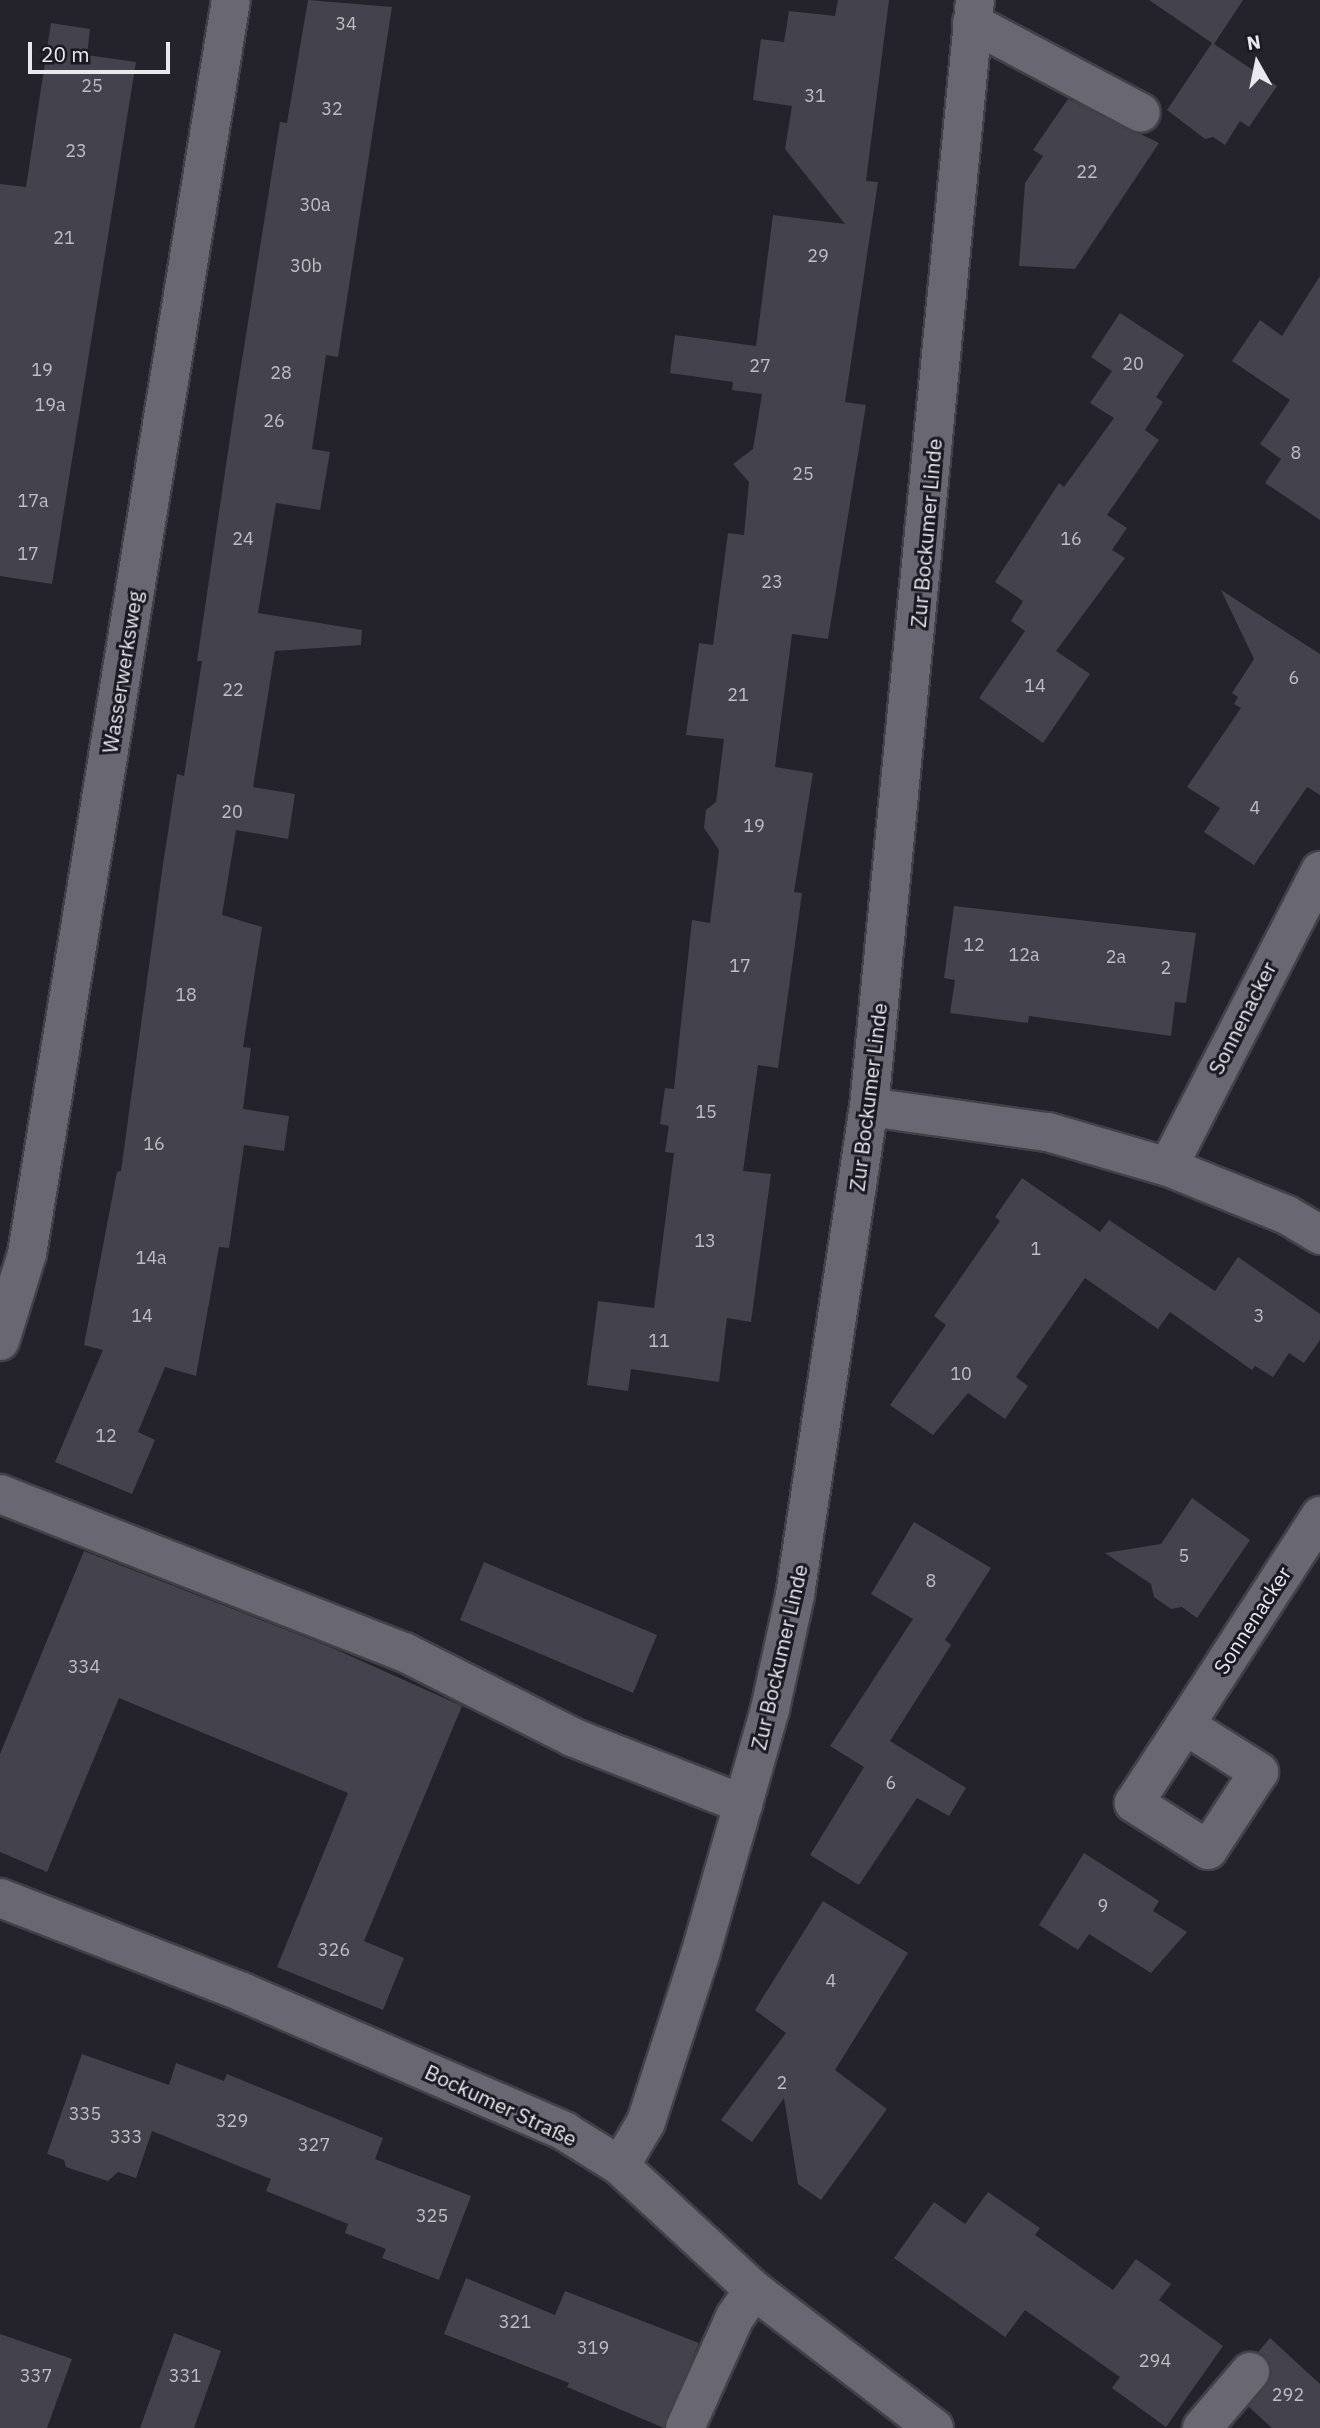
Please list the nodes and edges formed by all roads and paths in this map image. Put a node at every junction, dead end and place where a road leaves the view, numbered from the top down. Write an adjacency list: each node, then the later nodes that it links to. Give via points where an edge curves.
1 (230, 0): 8 (street, Wasserwerksweg, via 29,1241)
2 (973, 12): 3 (street); 5 (street, Zur Bockumer Linde)
3 (1141, 113)
4 (1320, 872): 6 (street, Sonnenacker)
5 (870, 1107): 6 (street, via 1048,1132); 12 (street, Zur Bockumer Linde, via 795,1595)
6 (1168, 1167): 7 (street, via 1287,1215)
7 (1320, 1235)
8 (2, 1332)
9 (0, 1494): 12 (street, via 404,1652 572,1737)
10 (1320, 1516): 11 (street, Sonnenacker)
11 (1185, 1725)
12 (743, 1804): 14 (street, Zur Bockumer Linde, via 646,2122)
13 (0, 1898): 14 (street, Bockumer Straße, via 242,1992 497,2100)
14 (620, 2166): 15 (street, Bockumer Straße)
15 (754, 2290): 17 (street, via 735,2317); 18 (street, Bockumer Straße)
16 (1251, 2372): 19 (street)
17 (685, 2428)
18 (934, 2428)
19 (1202, 2428)

